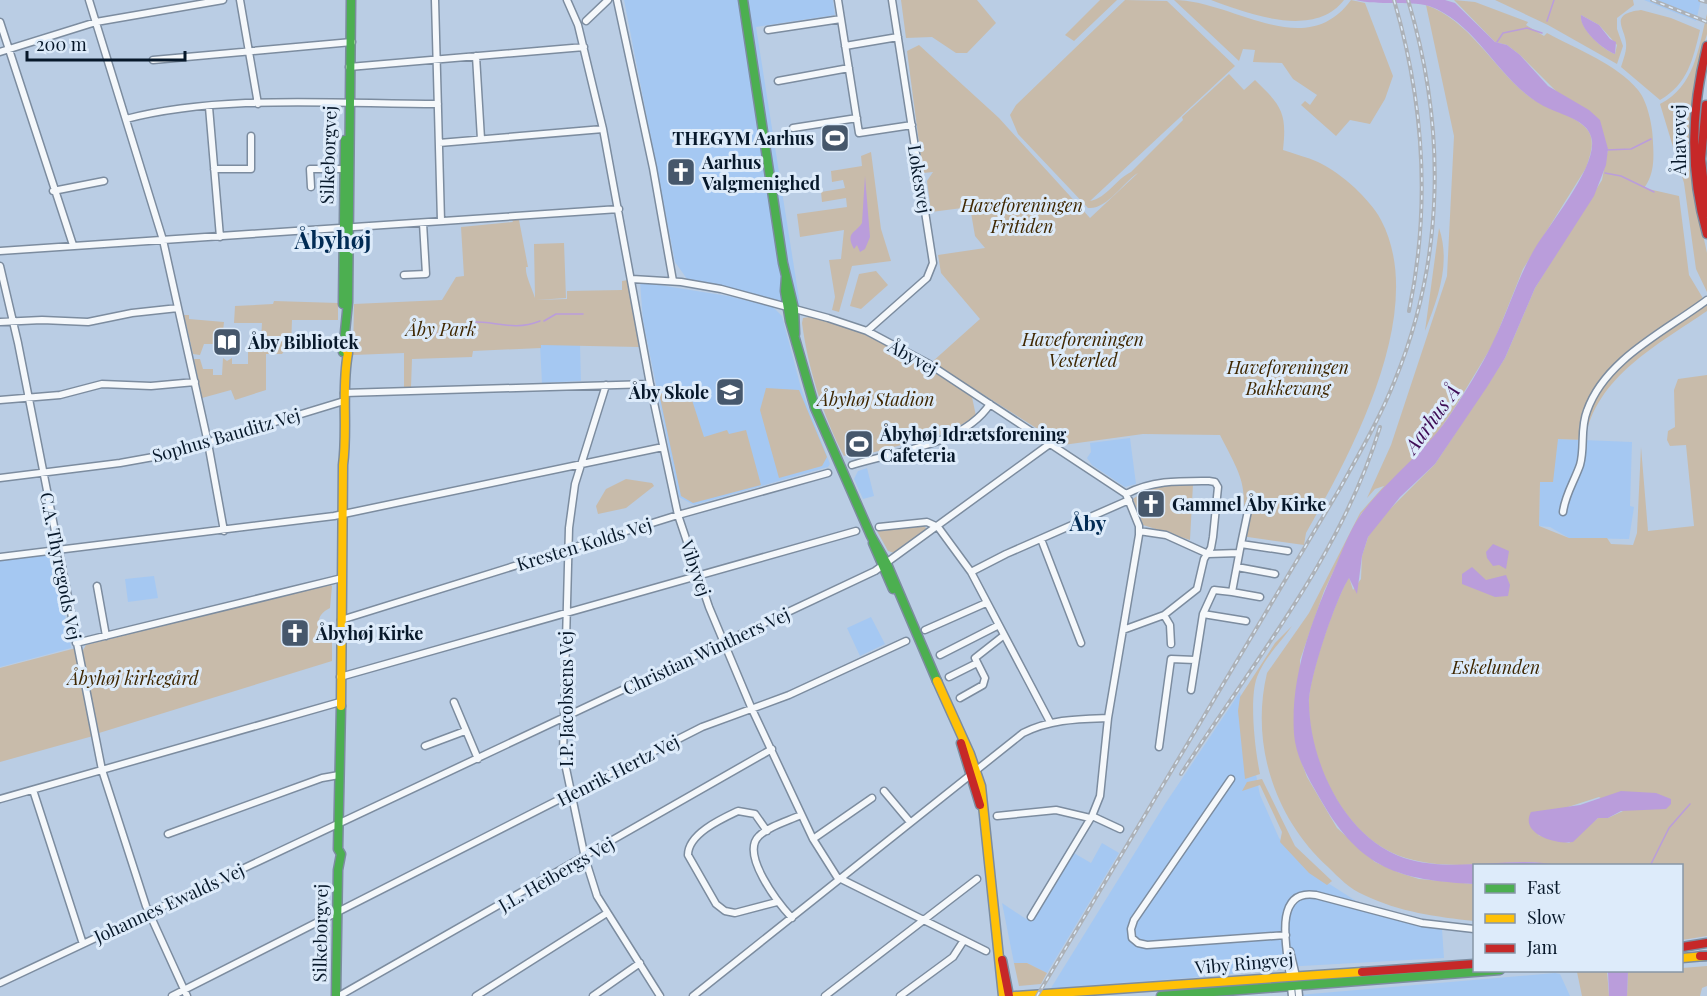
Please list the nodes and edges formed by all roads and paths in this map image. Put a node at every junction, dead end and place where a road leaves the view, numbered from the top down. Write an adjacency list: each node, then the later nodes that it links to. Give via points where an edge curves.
1 (89, 0): 15 (street)
2 (223, 0): 15 (street)
3 (240, 0): 24 (street)
4 (349, 0): 18 (street, Silkeborgvej)
5 (435, 0): 26 (street)
6 (567, 0): 21 (street)
7 (608, 0): 13 (street)
8 (617, 0): 63 (street)
9 (743, 0): 66 (street)
10 (838, 0): 12 (street)
11 (892, 0): 17 (street, Lokesvej)
12 (841, 19): 16 (street); 19 (street)
13 (586, 21)
14 (0, 22): 22 (street)
15 (96, 22): 22 (street); 37 (street)
16 (768, 30)
17 (898, 37): 19 (street); 38 (street, Lokesvej)
18 (349, 42): 24 (street); 28 (street, Silkeborgvej)
19 (845, 46): 29 (street)
20 (1707, 46): 55 (street, Åhavevej, via 1692,139 1695,182)
21 (584, 47): 25 (street); 40 (street)
22 (9, 49): 23 (street); 49 (street)
23 (0, 52)
24 (249, 53): 27 (street); 32 (street)
25 (476, 56): 26 (street); 42 (street)
26 (437, 59): 28 (street); 34 (street)
27 (153, 60)
28 (349, 67): 33 (street, Silkeborgvej)
29 (849, 68): 30 (street); 36 (street)
30 (778, 81)
31 (1706, 101): 47 (street, Åhavevej); 51 (street, via 1700,153)
32 (258, 104): 33 (street); 35 (street)
33 (348, 104): 34 (street); 45 (street, Silkeborgvej)
34 (438, 104): 43 (street)
35 (209, 107): 37 (street, via 163,110); 44 (street)
36 (857, 118): 38 (street, via 859,133); 39 (street)
37 (126, 119): 57 (street)
38 (912, 125): 69 (street, Lokesvej, via 933,267 927,278)
39 (793, 128)
40 (603, 129): 42 (street); 50 (street)
41 (251, 136): 44 (street, via 251,169)
42 (481, 139): 43 (street)
43 (439, 142): 52 (street)
44 (214, 169): 56 (street)
45 (346, 169): 48 (street, via 310,169); 54 (street, Silkeborgvej)
46 (104, 181): 49 (street)
47 (1707, 185)
48 (310, 187)
49 (53, 190): 58 (street)
50 (619, 208): 52 (street); 62 (street)
51 (1707, 213)
52 (441, 221): 53 (street)
53 (423, 223): 54 (street); 61 (street, via 426,274)
54 (346, 228): 56 (street); 73 (street, Silkeborgvej)
55 (1707, 234)
56 (220, 237): 57 (street)
57 (163, 240): 58 (street); 65 (street)
58 (73, 245): 59 (street)
59 (0, 250)
60 (0, 266): 67 (street, C.A. Thyregods Vej)
61 (404, 276)
62 (632, 279): 63 (street, Åbyvej); 72 (street, Vibyvej)
63 (673, 281): 66 (street, Åbyvej)
64 (1707, 300): 87 (street, via 1634,352 1596,394 1586,411 1580,464)
65 (178, 308): 67 (street, via 88,322); 70 (street)
66 (791, 308): 69 (street, Åbyvej); 103 (street, via 815,408)
67 (14, 321): 68 (street); 74 (street, C.A. Thyregods Vej)
68 (0, 322)
69 (867, 331): 76 (street, Åbyvej, via 929,364)
70 (195, 382): 74 (street, via 151,386 102,384); 77 (street)
71 (606, 384): 72 (street, Sophus Bauditz Vej); 73 (street, Sophus Bauditz Vej); 80 (street, I.P. Jacobsens Vej)
72 (650, 384): 79 (street, Vibyvej)
73 (344, 397): 77 (street, Sophus Bauditz Vej); 88 (street, Silkeborgvej, via 340,455)
74 (29, 398): 75 (street); 82 (street, C.A. Thyregods Vej)
75 (0, 400)
76 (990, 404): 78 (street, Åbyvej); 81 (street, via 961,433)
77 (208, 442): 82 (street, Sophus Bauditz Vej, via 150,458); 92 (street)
78 (1051, 443): 85 (street, Åbyvej); 91 (street, Christian Winthers Vej)
79 (663, 447): 80 (street); 89 (street, Vibyvej)
80 (580, 465): 88 (street); 97 (street, I.P. Jacobsens Vej)
81 (852, 465)
82 (43, 473): 84 (street, Sophus Bauditz Vej); 98 (street, C.A. Thyregods Vej)
83 (828, 473): 89 (street, Kresten Kolds Vej)
84 (0, 478)
85 (1128, 497): 94 (street); 95 (street); 101 (street, via 1145,485 1215,482 1218,487 1214,537)
86 (1249, 506): 96 (street)
87 (1563, 512)
88 (343, 515): 92 (street); 108 (street, Silkeborgvej)
89 (678, 515): 97 (street, Kresten Kolds Vej); 107 (street, Vibyvej)
90 (879, 527): 91 (street, via 927,522)
91 (938, 527): 103 (street, Christian Winthers Vej); 105 (street)
92 (224, 531): 98 (street)
93 (856, 531): 107 (street)
94 (1139, 531): 101 (street, via 1173,537); 120 (street)
95 (1041, 539): 105 (street); 126 (street)
96 (1241, 544): 99 (street); 100 (street)
97 (568, 549): 113 (street, I.P. Jacobsens Vej); 116 (street, Kresten Kolds Vej)
98 (59, 550): 102 (street); 124 (street, C.A. Thyregods Vej)
99 (1288, 552)
100 (1239, 553): 101 (street); 104 (street)
101 (1208, 554): 115 (street, via 1197,589)
102 (0, 556)
103 (884, 566): 125 (street, Christian Winthers Vej); 148 (street)
104 (1237, 567): 106 (street); 110 (street)
105 (971, 572): 112 (street)
106 (1275, 574)
107 (698, 576): 113 (street); 125 (street, Vibyvej)
108 (342, 578): 116 (street, Silkeborgvej); 121 (street)
109 (97, 586): 121 (street)
110 (1232, 592): 111 (street); 114 (street, via 1214,590)
111 (1260, 597)
112 (986, 603): 118 (street); 119 (street)
113 (566, 614): 131 (street); 139 (street, I.P. Jacobsens Vej)
114 (1203, 614): 117 (street); 129 (street)
115 (1164, 615): 120 (street); 127 (street, via 1170,625)
116 (341, 620): 131 (street, Silkeborgvej)
117 (1246, 621)
118 (997, 626): 122 (street); 128 (street)
119 (925, 630)
120 (1123, 630): 138 (street)
121 (106, 636): 124 (street)
122 (1003, 636): 130 (street, via 975,658); 140 (street)
123 (906, 641): 137 (street, Henrik Hertz Vej, via 789,695)
124 (76, 643): 146 (street, C.A. Thyregods Vej)
125 (723, 643): 137 (street, Vibyvej); 139 (street, Christian Winthers Vej)
126 (1081, 643)
127 (1171, 644)
128 (940, 655)
129 (1195, 660): 133 (street); 143 (street, via 1171,659)
130 (977, 663): 132 (street); 134 (street, via 985,678 983,685)
131 (340, 677): 135 (street, Silkeborgvej)
132 (949, 677)
133 (1191, 690)
134 (960, 698)
135 (340, 702): 146 (street); 147 (street, Silkeborgvej, via 336,763)
136 (454, 702): 141 (street)
137 (751, 708): 144 (street, Vibyvej); 152 (street, Henrik Hertz Vej, via 702,727)
138 (1108, 718): 140 (street); 157 (street, via 1102,785)
139 (562, 719): 145 (street, Christian Winthers Vej); 152 (street, I.P. Jacobsens Vej, via 563,754)
140 (1050, 722): 148 (street, via 1023,733)
141 (465, 731): 142 (street); 145 (street)
142 (425, 746)
143 (1159, 747)
144 (772, 749): 155 (street, Vibyvej); 164 (street, J.L. Heibergs Vej)
145 (478, 759): 158 (street, Christian Winthers Vej)
146 (102, 770): 150 (street); 168 (street, C.A. Thyregods Vej)
147 (339, 772): 158 (street, Silkeborgvej); 162 (street)
148 (973, 773): 159 (street); 182 (street, via 982,812)
149 (1231, 779): 175 (street, via 1134,920 1132,938 1147,945)
150 (33, 790): 154 (street); 177 (street)
151 (884, 791): 159 (street)
152 (571, 795): 164 (street, I.P. Jacobsens Vej); 169 (street, Henrik Hertz Vej)
153 (872, 798): 163 (street)
154 (0, 800)
155 (801, 815): 161 (street); 163 (street, Vibyvej)
156 (997, 816): 157 (street, via 1056,810)
157 (1091, 817): 160 (street); 171 (street)
158 (338, 822): 168 (street, Johannes Ewalds Vej); 169 (street, Silkeborgvej)
159 (910, 822): 165 (street)
160 (1120, 829)
161 (767, 831): 167 (street, via 757,839 753,853); 167 (street, via 755,814 738,811 694,838 688,855 725,911 735,913)
162 (168, 834)
163 (813, 839): 165 (street, Vibyvej)
164 (585, 858): 170 (street, I.P. Jacobsens Vej); 192 (street, J.L. Heibergs Vej)
165 (840, 879): 172 (street); 173 (street, Vibyvej)
166 (977, 879): 173 (street)
167 (777, 902): 172 (street)
168 (149, 912): 177 (street, Johannes Ewalds Vej); 190 (street, C.A. Thyregods Vej)
169 (337, 914): 190 (street, Henrik Hertz Vej); 192 (street, Silkeborgvej)
170 (607, 914): 184 (street, I.P. Jacobsens Vej); 193 (street)
171 (1031, 917)
172 (792, 918): 196 (street)
173 (924, 921): 176 (street, Vibyvej); 197 (street)
174 (1473, 929): 175 (street, via 1422,923 1307,894 1293,900 1287,908)
175 (1286, 935): 187 (street)
176 (964, 940): 180 (street, Vibyvej); 198 (street, via 953,957)
177 (83, 944): 188 (street, Johannes Ewalds Vej)
178 (1707, 945): 179 (street)
179 (1683, 948)
180 (986, 951)
181 (1704, 956): 183 (street)
182 (1001, 957): 199 (street); 200 (street)
183 (1683, 957)
184 (640, 963): 194 (street); 195 (street, I.P. Jacobsens Vej)
185 (1473, 964): 187 (street, Viby Ringvej)
186 (1479, 972): 189 (street, Viby Ringvej)
187 (1293, 976): 189 (street); 201 (street, Viby Ringvej)
188 (0, 983)
189 (1294, 990): 202 (street, Viby Ringvej); 203 (street)
190 (186, 993): 191 (street, Henrik Hertz Vej)
191 (172, 996)
192 (337, 996)
193 (476, 996)
194 (593, 996)
195 (660, 996)
196 (693, 996)
197 (825, 996)
198 (900, 996)
199 (1003, 996)
200 (1009, 996)
201 (1015, 996)
202 (1161, 996)
203 (1299, 996)

